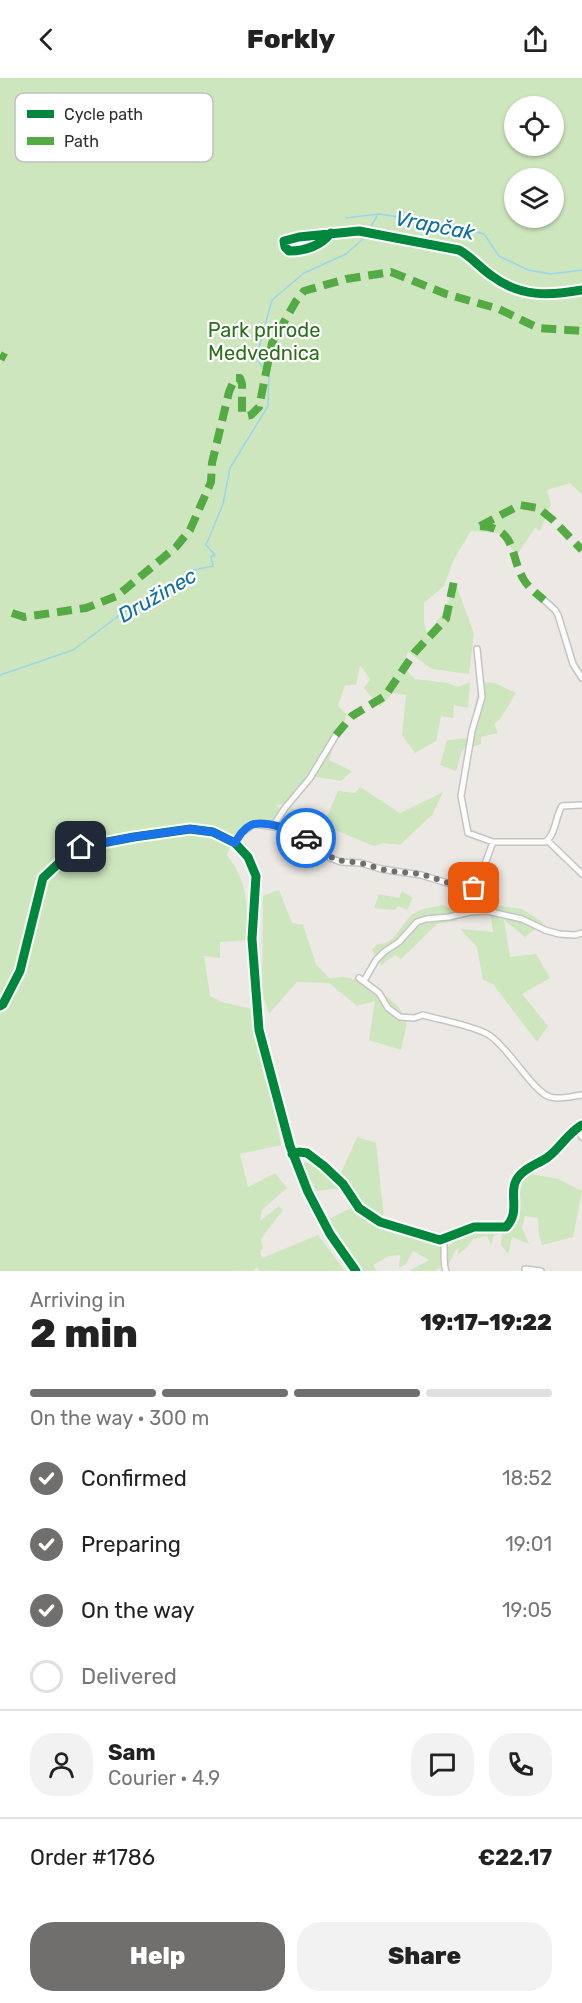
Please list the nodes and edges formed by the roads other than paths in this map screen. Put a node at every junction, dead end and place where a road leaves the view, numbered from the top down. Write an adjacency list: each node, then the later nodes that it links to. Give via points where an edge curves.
1 (331, 233): 1 (street, via 288,240 285,247 293,251 311,248); 2 (street, via 363,232 459,250 502,283 539,295)
2 (582, 290)
3 (544, 600): 5 (street, via 558,615 573,664)
4 (477, 649): 10 (street, via 482,697 461,796 468,833)
5 (582, 678)
6 (336, 735): 8 (street, via 310,778)
7 (582, 805): 9 (street, via 562,806)
8 (273, 826): 10 (street, via 295,830 335,860 421,874 467,889 478,883); 11 (street, via 250,826)
9 (548, 841): 10 (street); 12 (street)
10 (493, 842)
11 (235, 843): 14 (street, via 213,832 190,829 81,847 62,860 43,878 20,971); 18 (street, via 248,857 256,876 252,939 259,1030)
12 (582, 874)
13 (582, 933): 15 (street, via 559,934 522,919 487,912 426,919 417,922 399,942 384,951 361,979 400,1017 423,1015 488,1035 546,1096)
14 (0, 1006)
15 (582, 1095)
16 (580, 1126): 17 (street); 19 (street, via 549,1157 523,1172 515,1182 511,1222 506,1227 474,1227)
17 (582, 1137)
18 (292, 1154): 19 (street, via 307,1153 324,1166 343,1184 359,1208 380,1222); 21 (street, via 330,1234)
19 (443, 1239): 22 (street)
20 (525, 1269): 23 (street)
21 (356, 1271)
22 (446, 1271)
23 (541, 1271)

